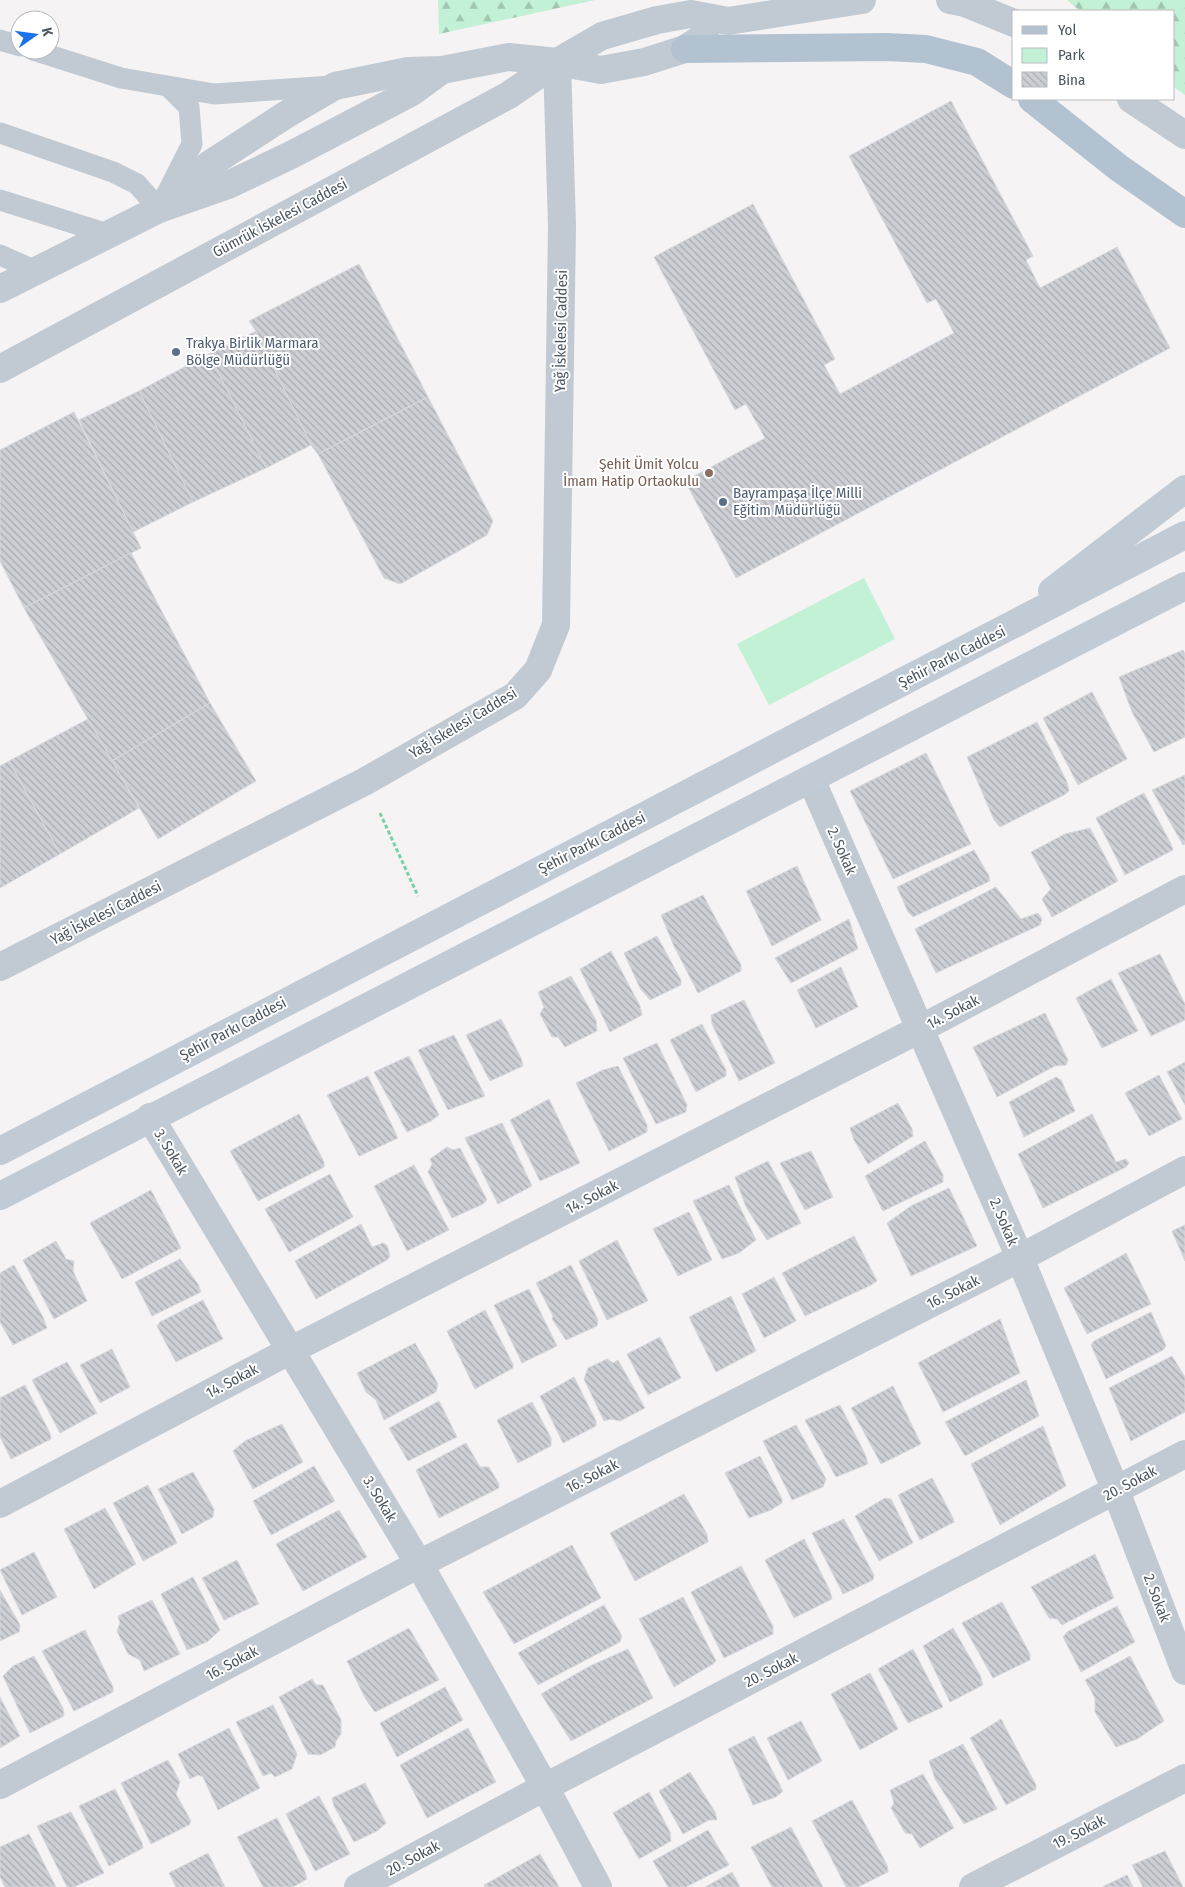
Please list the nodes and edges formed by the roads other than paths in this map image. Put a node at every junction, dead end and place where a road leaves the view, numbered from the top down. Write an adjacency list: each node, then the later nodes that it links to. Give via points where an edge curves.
1 (862, 0): 3 (street)
2 (950, 0): 4 (street)
3 (728, 21): 5 (street); 7 (street, Gümrük İskelesi Caddesi, via 691,14 656,20 602,36)
4 (1012, 22)
5 (685, 49): 7 (street, via 644,62 601,70); 9 (main road, via 926,49 977,62)
6 (60, 59): 11 (lane, via 121,78)
7 (557, 62): 8 (street, via 509,57); 23 (street, Gümrük İskelesi Caddesi, via 509,95); 30 (street, Yağ İskelesi Caddesi, via 562,226 556,625 538,670 515,696 364,782)
8 (442, 70): 10 (street, via 408,71); 17 (street, via 412,92 291,155 228,185)
9 (1012, 84)
10 (335, 86): 11 (lane, via 214,94); 17 (street, via 210,164)
11 (169, 87): 17 (lane, via 189,107 192,144)
12 (1033, 100): 18 (main road, via 1119,168)
13 (1132, 100): 15 (street)
14 (0, 133): 17 (lane, via 113,172 137,184)
15 (1185, 135)
16 (0, 200): 19 (lane)
17 (159, 209): 19 (street)
18 (1185, 214)
19 (111, 234): 21 (street)
20 (0, 255): 21 (lane)
21 (36, 271): 22 (street)
22 (0, 289)
23 (0, 369)
24 (1185, 489): 27 (main road)
25 (1185, 536): 27 (main road, Şehir Parkı Caddesi)
26 (1185, 586): 28 (main road)
27 (991, 637): 33 (main road, Şehir Parkı Caddesi)
28 (811, 780): 31 (street, 2. Sokak); 32 (main road, via 450,961)
29 (1185, 889): 31 (street, 14. Sokak)
30 (0, 967)
31 (920, 1029): 36 (street, 2. Sokak); 37 (street, 14. Sokak)
32 (150, 1117): 35 (main road); 37 (street, 3. Sokak)
33 (0, 1150)
34 (1185, 1170): 36 (street, 16. Sokak)
35 (0, 1196)
36 (1020, 1258): 39 (street, 2. Sokak); 41 (street, 16. Sokak)
37 (291, 1350): 40 (street, 14. Sokak); 41 (street, 3. Sokak)
38 (1185, 1454): 39 (street, 20. Sokak)
39 (1116, 1490): 42 (street, 2. Sokak); 45 (street, 20. Sokak)
40 (0, 1504)
41 (420, 1564): 44 (street, 16. Sokak); 45 (street, 3. Sokak)
42 (1185, 1671)
43 (1185, 1778): 48 (street, 19. Sokak)
44 (0, 1785)
45 (545, 1788): 46 (street, 20. Sokak); 47 (street, 3. Sokak)
46 (358, 1887)
47 (598, 1887)
48 (974, 1887)

